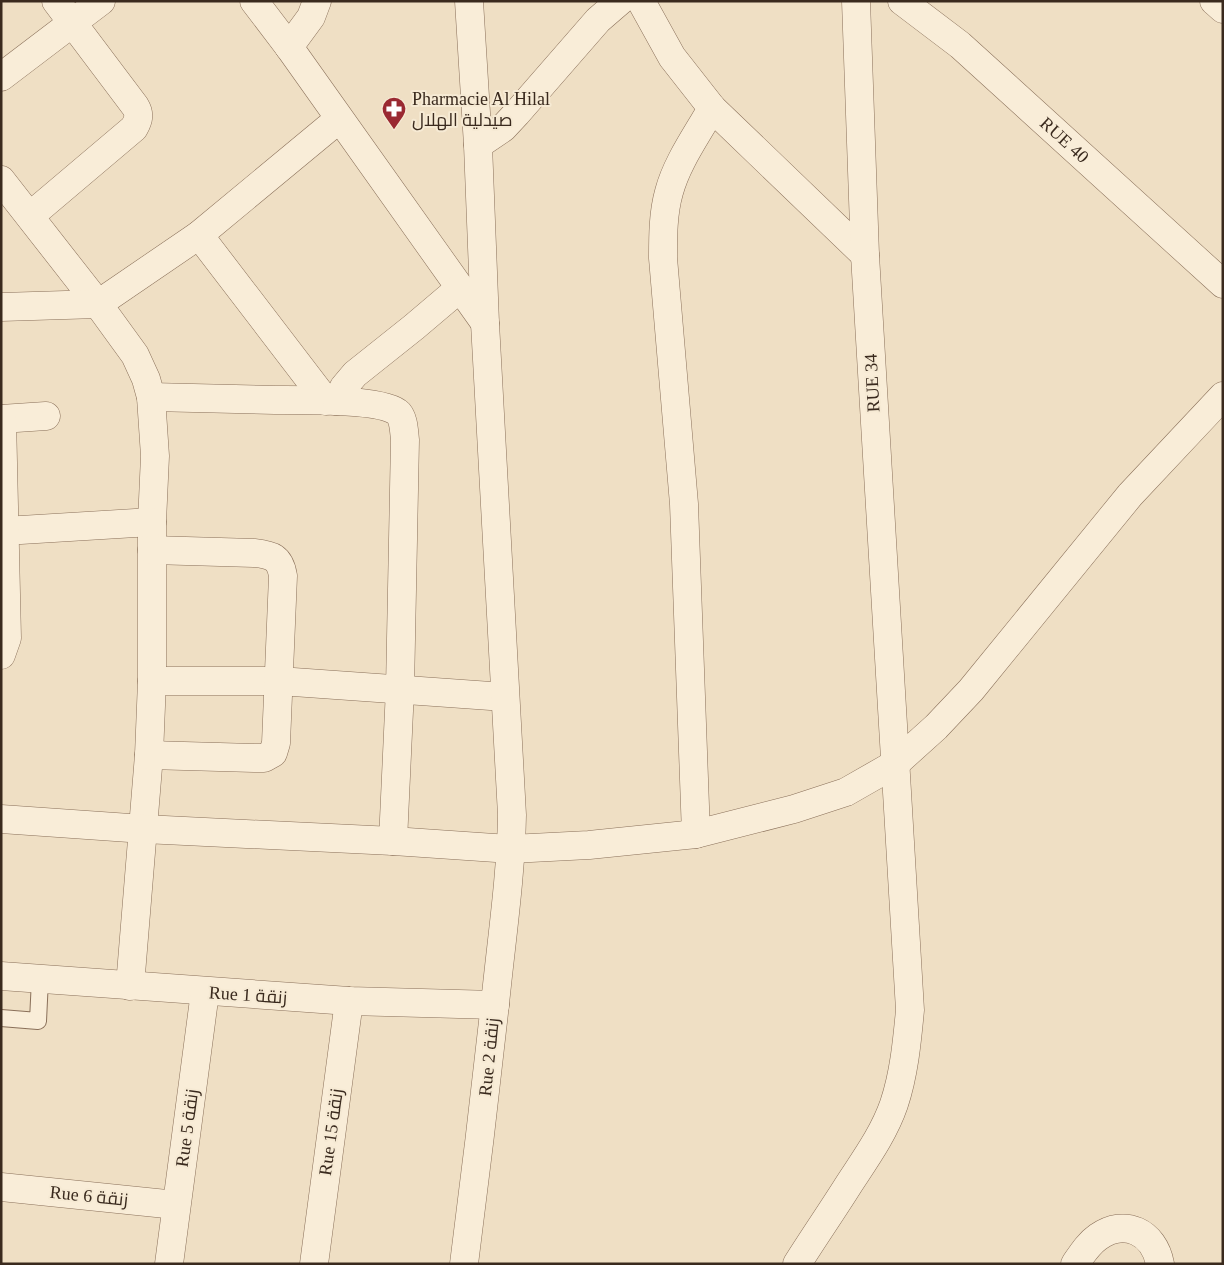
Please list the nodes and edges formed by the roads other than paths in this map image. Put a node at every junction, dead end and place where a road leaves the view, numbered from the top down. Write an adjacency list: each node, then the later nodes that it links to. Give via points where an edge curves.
1 (56, 1): 12 (street)
2 (101, 1): 12 (street)
3 (254, 1): 13 (street)
4 (317, 1): 13 (street, via 311,17)
5 (469, 1): 17 (street, Rue 2 زنقة)
6 (620, 1): 17 (street, via 598,20 517,114)
7 (641, 1): 15 (street, via 672,57)
8 (856, 1): 21 (street, RUE 34)
9 (902, 1): 22 (street, RUE 40, via 960,45)
10 (1214, 1): 11 (street)
11 (1223, 9)
12 (72, 24): 14 (street); 19 (street, via 138,110 138,122)
13 (288, 48): 16 (street)
14 (1, 78)
15 (712, 108): 21 (street); 44 (street, via 677,170 668,193 663,258 684,504)
16 (339, 119): 20 (street); 23 (street)
17 (478, 145): 26 (street, Rue 2 زنقة)
18 (1, 180): 19 (street)
19 (30, 216): 24 (street)
20 (199, 235): 24 (street); 29 (street)
21 (866, 255): 41 (street, RUE 34)
22 (1223, 284)
23 (460, 288): 26 (street); 29 (street, via 354,374)
24 (98, 304): 25 (street); 28 (street, via 135,354)
25 (1, 307)
26 (485, 323): 39 (street, Rue 2 زنقة)
27 (1223, 396): 41 (street, via 1130,495 971,690)
28 (152, 397): 29 (street); 32 (street, via 155,456)
29 (332, 401): 38 (street, via 388,407 398,413 402,422 405,440)
30 (46, 416): 31 (street)
31 (1, 419): 33 (street)
32 (152, 522): 33 (street); 34 (street)
33 (3, 540): 35 (street, via 7,638)
34 (152, 550): 36 (street); 37 (street, via 268,554 276,559 283,576)
35 (1, 655)
36 (152, 680): 37 (street); 40 (street)
37 (278, 681): 38 (street); 40 (street, via 275,748 269,756)
38 (400, 689): 39 (street); 45 (street)
39 (505, 697): 46 (street, Rue 2 زنقة)
40 (149, 755): 43 (street)
41 (895, 764): 44 (street, via 846,792 784,812); 59 (street, RUE 34, via 910,1010 901,1079 886,1125 872,1150)
42 (1, 819): 43 (street)
43 (144, 829): 45 (street); 49 (street)
44 (696, 834): 46 (street)
45 (393, 841): 46 (street)
46 (511, 849): 52 (street, Rue 2 زنقة)
47 (1, 976): 48 (street, Rue 1 زنقة)
48 (40, 979): 49 (street, Rue 1 زنقة); 53 (lane, via 38,1021)
49 (130, 986): 50 (street, Rue 1 زنقة)
50 (205, 992): 51 (street, Rue 1 زنقة); 55 (street, Rue 5 زنقة)
51 (349, 1001): 52 (street, Rue 1 زنقة); 57 (street, Rue 15 زنقة)
52 (495, 1006): 58 (street, Rue 2 زنقة)
53 (1, 1018)
54 (1, 1187): 55 (street, Rue 6 زنقة)
55 (176, 1205): 56 (street, Rue 5 زنقة)
56 (169, 1264)
57 (314, 1264)
58 (464, 1264)
59 (797, 1264)
60 (1075, 1264): 61 (street, via 1096,1238 1124,1228 1147,1238 1155,1248)
61 (1160, 1264)

